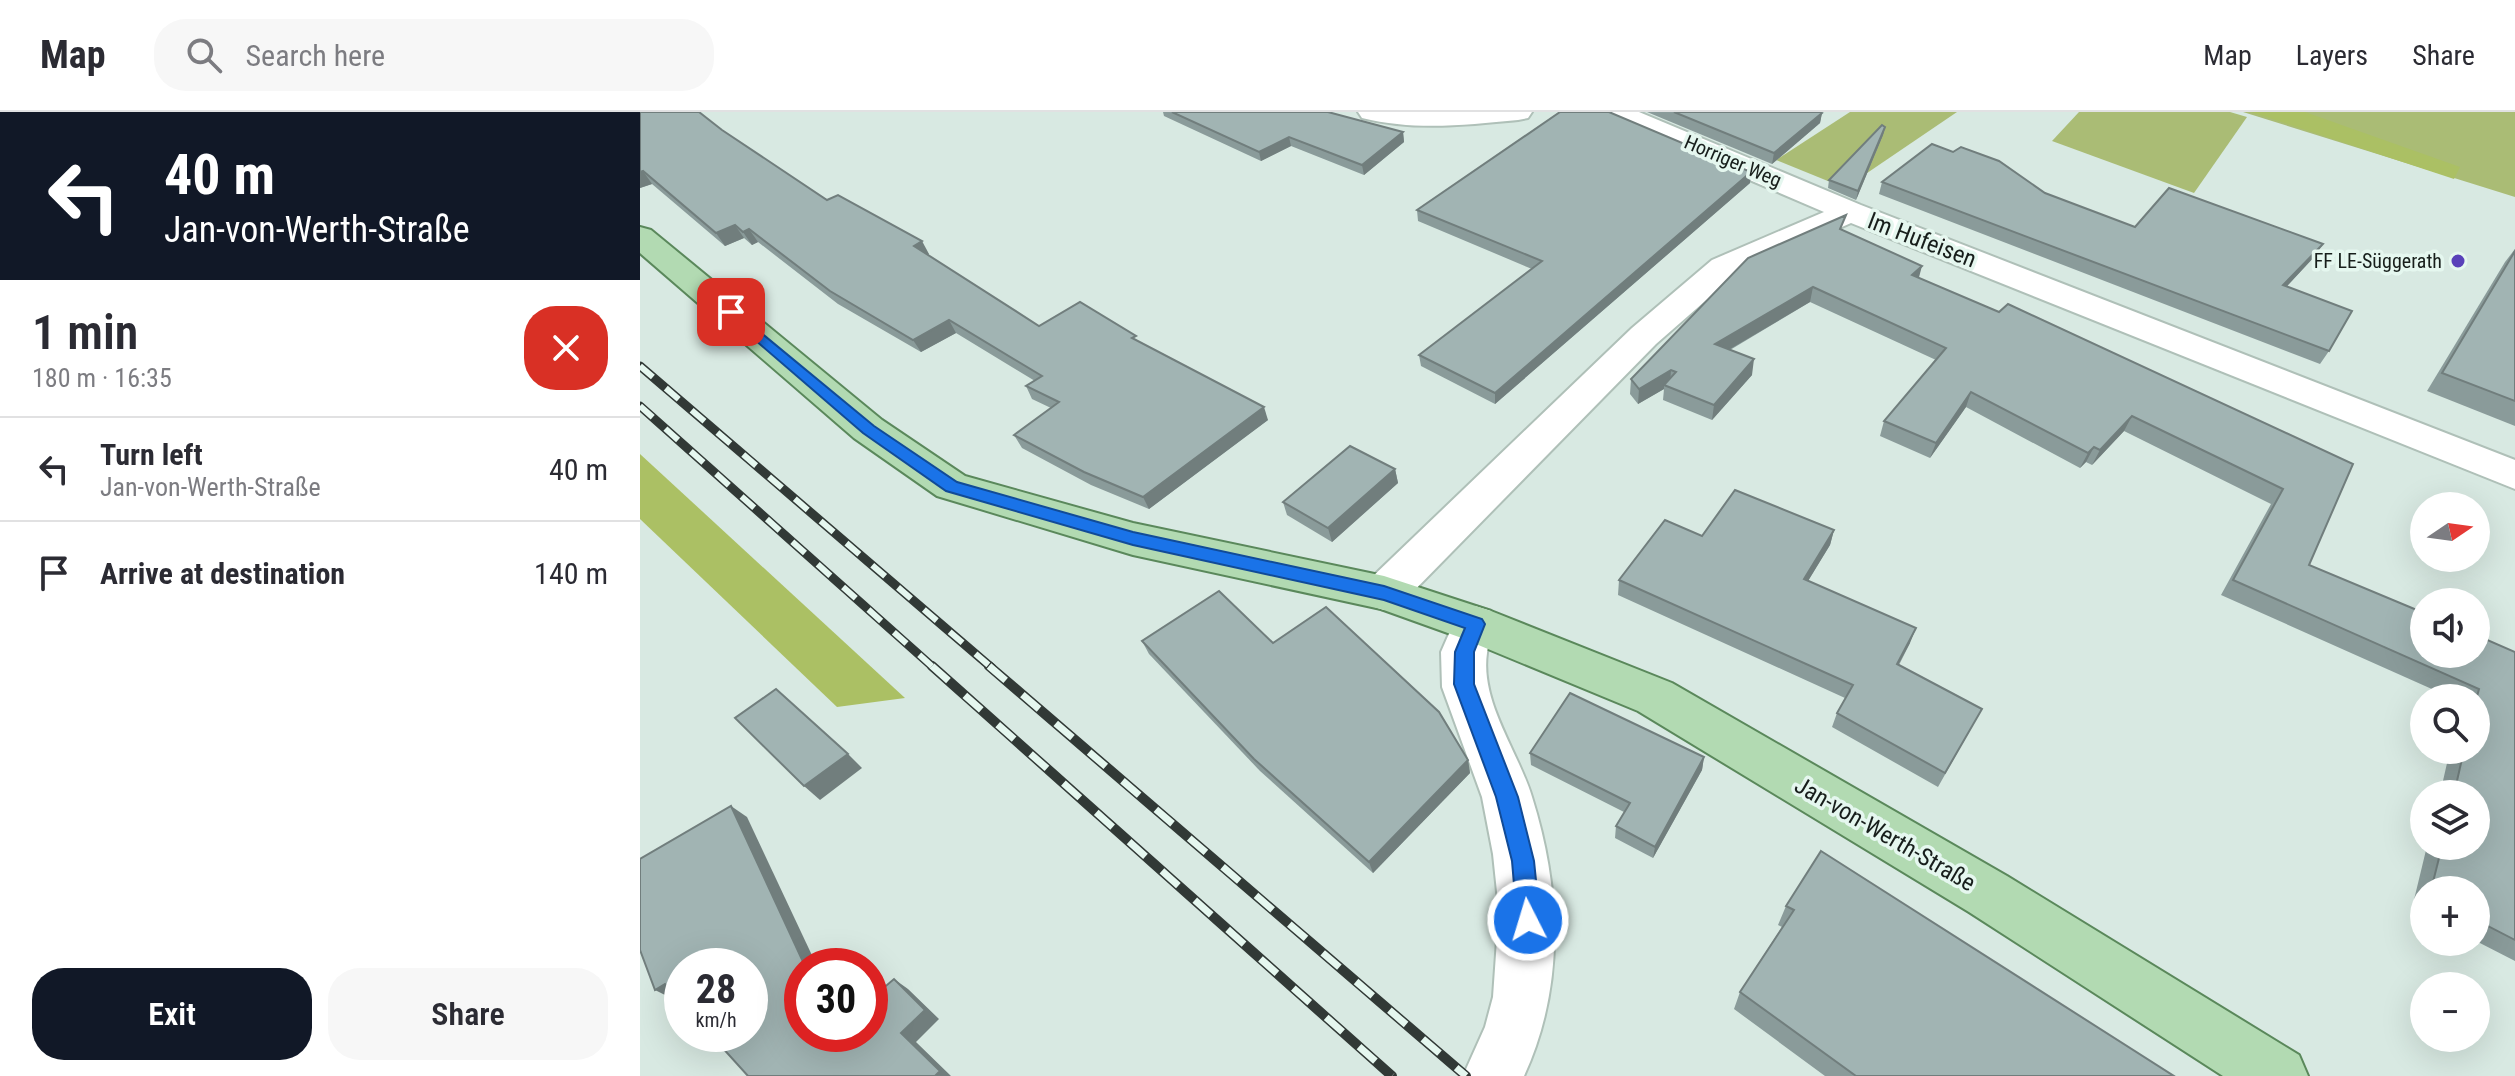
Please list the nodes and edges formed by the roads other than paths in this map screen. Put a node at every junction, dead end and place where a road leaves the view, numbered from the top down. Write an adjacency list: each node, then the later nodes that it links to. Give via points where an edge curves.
1 (1372, 112): 2 (street, via 1386,117 1450,117)
2 (1518, 112)
3 (1615, 112): 4 (street, Horriger Weg)
4 (1850, 212): 6 (street, Im Hufeisen); 7 (street, Im Hufeisen, via 1724,267 1644,336)
5 (640, 237): 7 (main road, Jan-von-Werth-Straße, via 868,429 951,486 1133,539)
6 (2515, 475)
7 (1384, 593): 8 (main road, Jan-von-Werth-Straße)
8 (1475, 624): 9 (street, via 1464,652 1464,684 1507,797 1523,861 1528,920 1527,975 1514,1028); 10 (main road, Jan-von-Werth-Straße, via 1655,697 1988,894)
9 (1493, 1076)
10 (2278, 1076)

